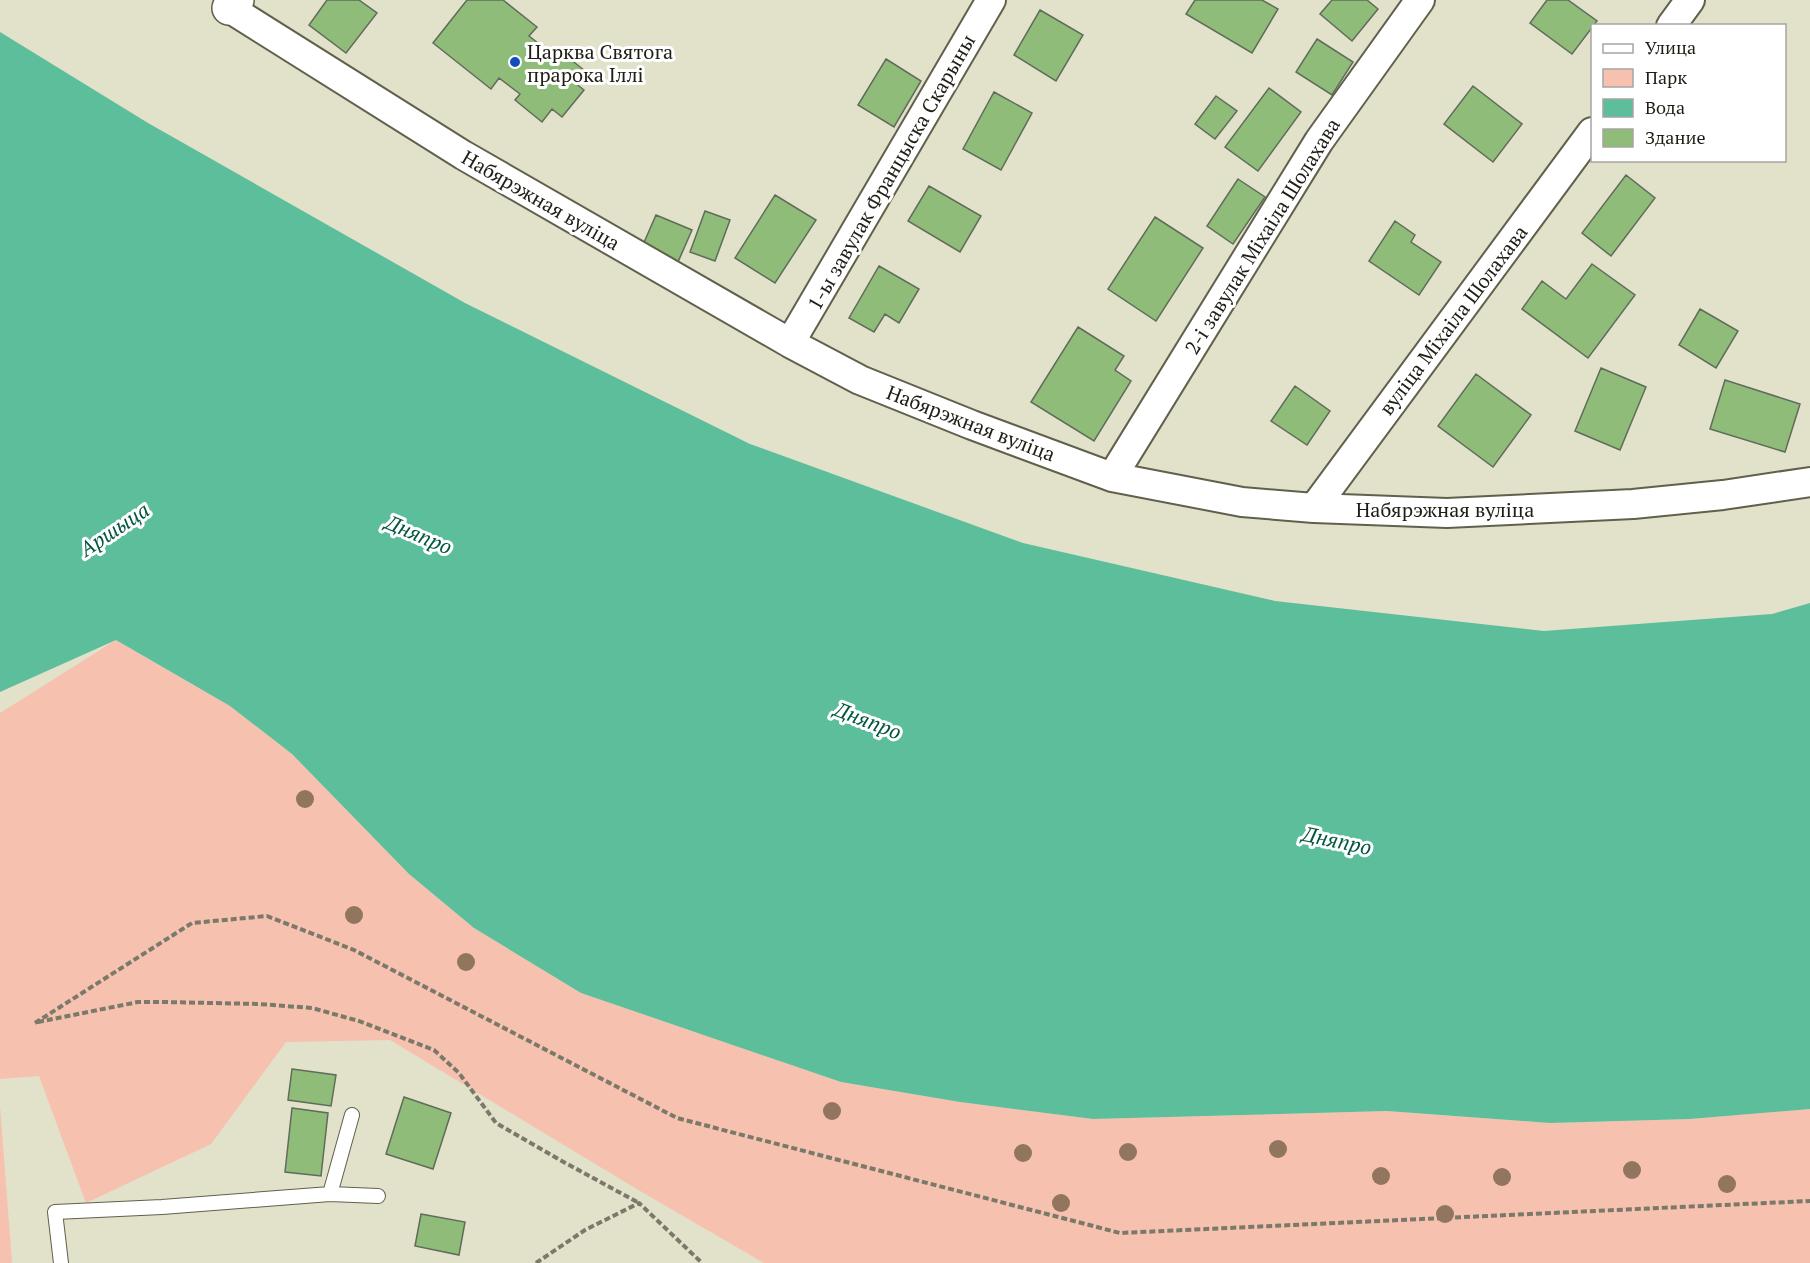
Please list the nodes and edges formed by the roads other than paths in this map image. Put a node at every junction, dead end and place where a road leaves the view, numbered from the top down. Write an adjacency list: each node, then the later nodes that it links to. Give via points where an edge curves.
1 (991, 0): 7 (street, 1-ы завулак Францыска Скарыны)
2 (1420, 0): 8 (street, 2-і завулак Міхаіла Шолахава, via 1319,141)
3 (1690, 0): 5 (street)
4 (233, 4): 7 (street, Набярэжная вуліца, via 463,155)
5 (1672, 24)
6 (1591, 135): 10 (street, вуліца Міхаіла Шолахава)
7 (790, 343): 8 (street, Набярэжная вуліца, via 860,380)
8 (1112, 477): 10 (street, Набярэжная вуліца, via 1242,502)
9 (1810, 482): 10 (street, Набярэжная вуліца, via 1610,505 1447,513)
10 (1314, 508)
11 (352, 1115): 12 (lane)
12 (330, 1194): 13 (lane); 14 (lane, via 55,1212)
13 (378, 1196)
14 (61, 1263)

